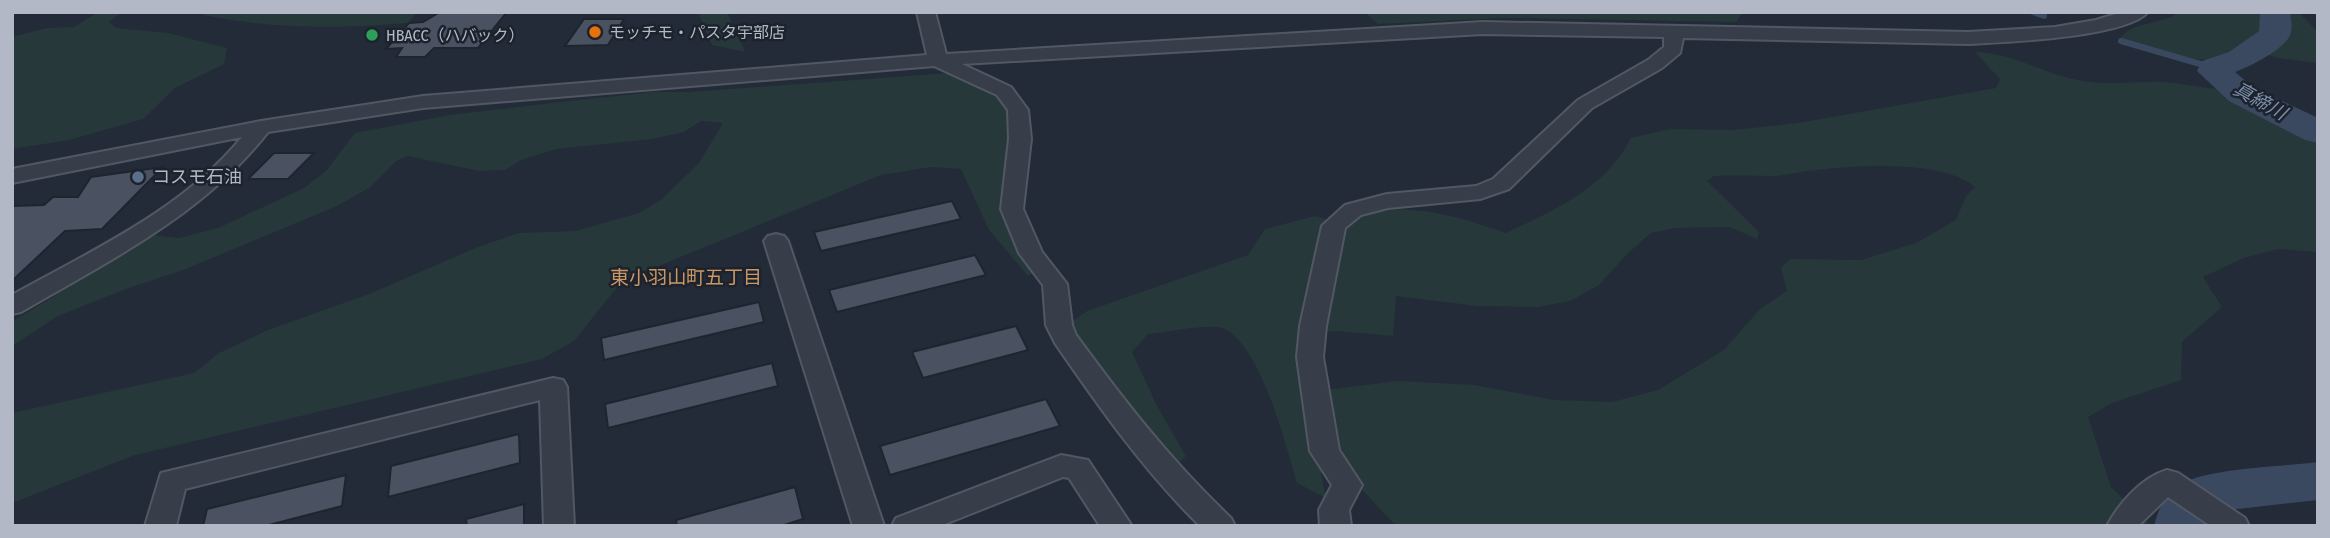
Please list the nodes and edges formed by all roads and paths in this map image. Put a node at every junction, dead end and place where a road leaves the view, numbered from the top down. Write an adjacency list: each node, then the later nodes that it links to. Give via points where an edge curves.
1 (926, 12): 4 (street)
2 (2139, 12): 3 (street, via 2094,26 2023,36)
3 (1674, 30): 4 (street, via 1402,31); 15 (street, via 1673,49 1585,104 1501,184 1450,197 1387,201 1353,210 1334,226 1310,356 1325,452 1347,485 1334,510)
4 (938, 60): 5 (street, via 488,95); 14 (street, via 1003,91 1018,110 1020,139 1012,209 1031,253 1055,284 1064,337 1132,434)
5 (261, 127): 6 (street); 8 (street, via 196,194 151,226)
6 (12, 176)
7 (776, 241): 11 (street)
8 (12, 306)
9 (160, 526): 10 (street, via 172,481 553,387)
10 (559, 526)
11 (869, 526)
12 (907, 526): 13 (street, via 1061,466 1078,468)
13 (1117, 526)
14 (1220, 526)
15 (1336, 526)
16 (2122, 526): 17 (street, via 2131,511 2168,481)
17 (2234, 526)

